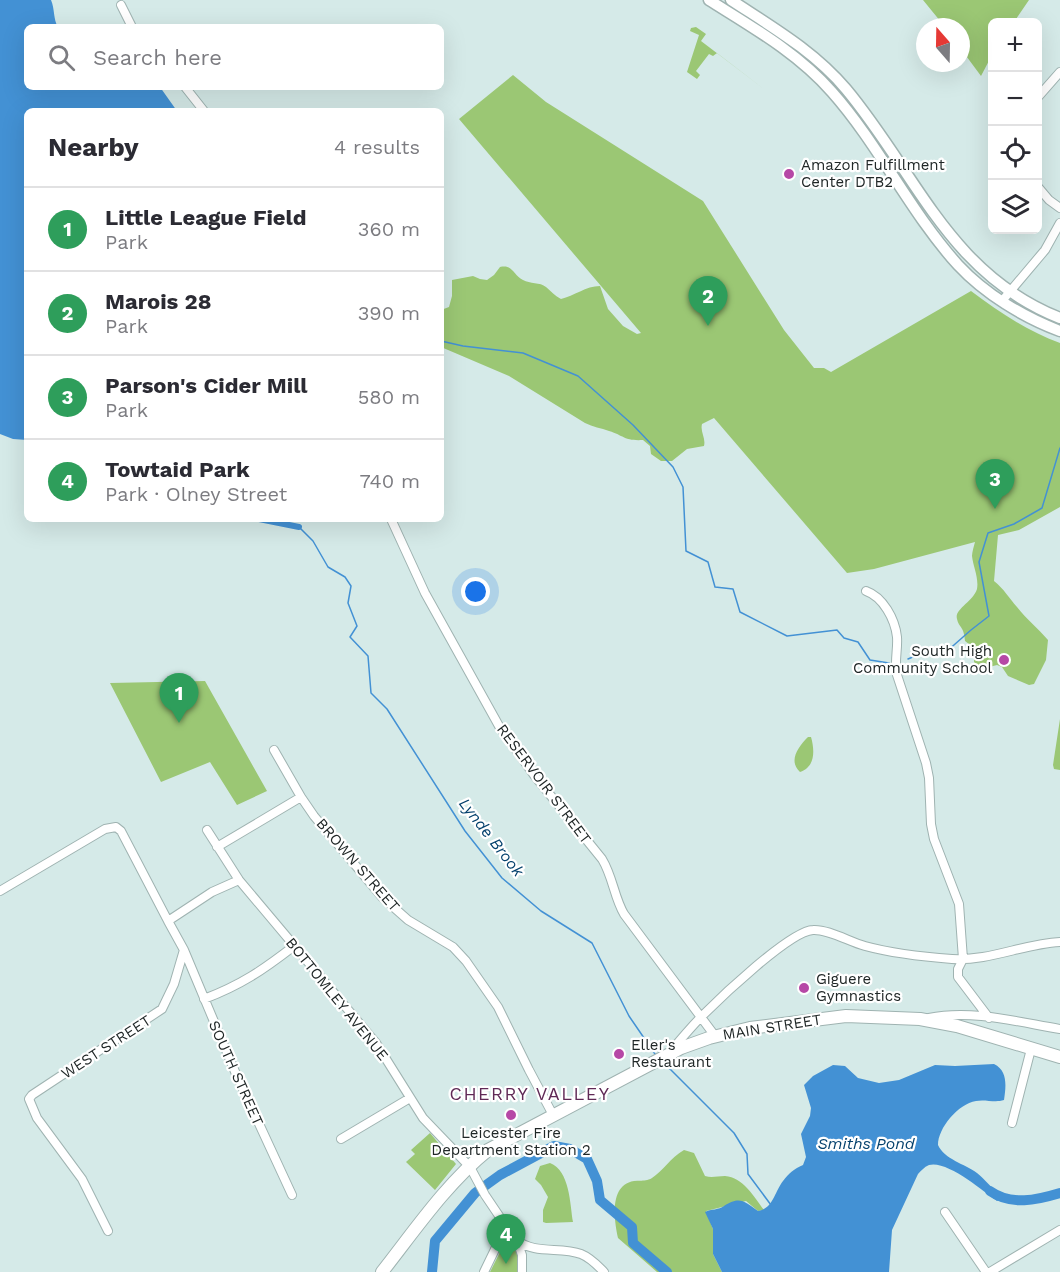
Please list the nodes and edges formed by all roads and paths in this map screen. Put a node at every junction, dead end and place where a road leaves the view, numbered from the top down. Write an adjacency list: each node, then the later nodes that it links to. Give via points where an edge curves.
1 (709, 0): 13 (main road, via 779,44 827,86 950,256)
2 (731, 0): 12 (main road, via 796,42 831,74 867,117 946,230 974,263)
3 (121, 5): 4 (street)
4 (130, 24)
5 (1060, 72): 7 (street)
6 (187, 90): 8 (street)
7 (1042, 92)
8 (202, 108)
9 (1042, 192): 10 (street)
10 (1060, 208)
11 (1060, 223): 12 (street)
12 (1010, 292): 13 (street); 14 (main road)
13 (1002, 301): 15 (main road)
14 (1060, 318)
15 (1060, 331)
16 (392, 522): 30 (street, RESERVOIR STREET, via 425,593 499,726 530,771 602,859 620,908)
17 (866, 591): 28 (street, via 881,603 894,627 897,675 929,773 932,832 959,904)
18 (274, 750): 19 (street, BROWN STREET)
19 (301, 797): 21 (street); 39 (street, BROWN STREET, via 388,903 462,956 498,1007)
20 (207, 830): 21 (street, BOTTOMLEY AVENUE)
21 (217, 847): 22 (street, BOTTOMLEY AVENUE)
22 (239, 880): 24 (street); 26 (street, BOTTOMLEY AVENUE)
23 (0, 891): 24 (street, via 105,829 115,827 121,831)
24 (168, 921): 27 (street)
25 (1060, 942): 28 (street)
26 (294, 946): 29 (street, via 252,978); 38 (street, BOTTOMLEY AVENUE, via 372,1038)
27 (184, 950): 29 (street, SOUTH STREET); 47 (street, WEST STREET, via 162,1009 30,1099 37,1118 82,1179)
28 (963, 959): 30 (street, via 874,948 822,931 807,931 789,940); 31 (street, via 959,978)
29 (204, 999): 43 (street, SOUTH STREET)
30 (700, 1017): 34 (street, RESERVOIR STREET); 37 (street)
31 (989, 1018): 32 (street, via 954,1015); 33 (street)
32 (925, 1019): 34 (highway, MAIN STREET, via 846,1016); 35 (highway, MAIN STREET)
33 (1060, 1029)
34 (715, 1036): 37 (highway, MAIN STREET)
35 (1031, 1048): 36 (highway, MAIN STREET); 40 (street)
36 (1060, 1057)
37 (661, 1058): 39 (highway, MAIN STREET)
38 (410, 1098): 41 (street); 42 (street, BOTTOMLEY AVENUE, via 423,1118)
39 (553, 1115): 42 (highway, MAIN STREET, via 498,1144)
40 (1012, 1123)
41 (341, 1139)
42 (470, 1167): 45 (street, BOTTOMLEY AVENUE); 49 (highway, MAIN STREET, via 436,1202)
43 (292, 1195)
44 (945, 1212): 53 (street)
45 (500, 1218): 48 (street, BOTTOMLEY AVENUE); 50 (street, via 499,1241)
46 (1060, 1230): 53 (street)
47 (108, 1231)
48 (515, 1239): 51 (street, via 521,1252); 52 (street, via 533,1248 581,1254)
49 (382, 1272)
50 (484, 1272)
51 (522, 1272)
52 (604, 1272)
53 (988, 1272)

